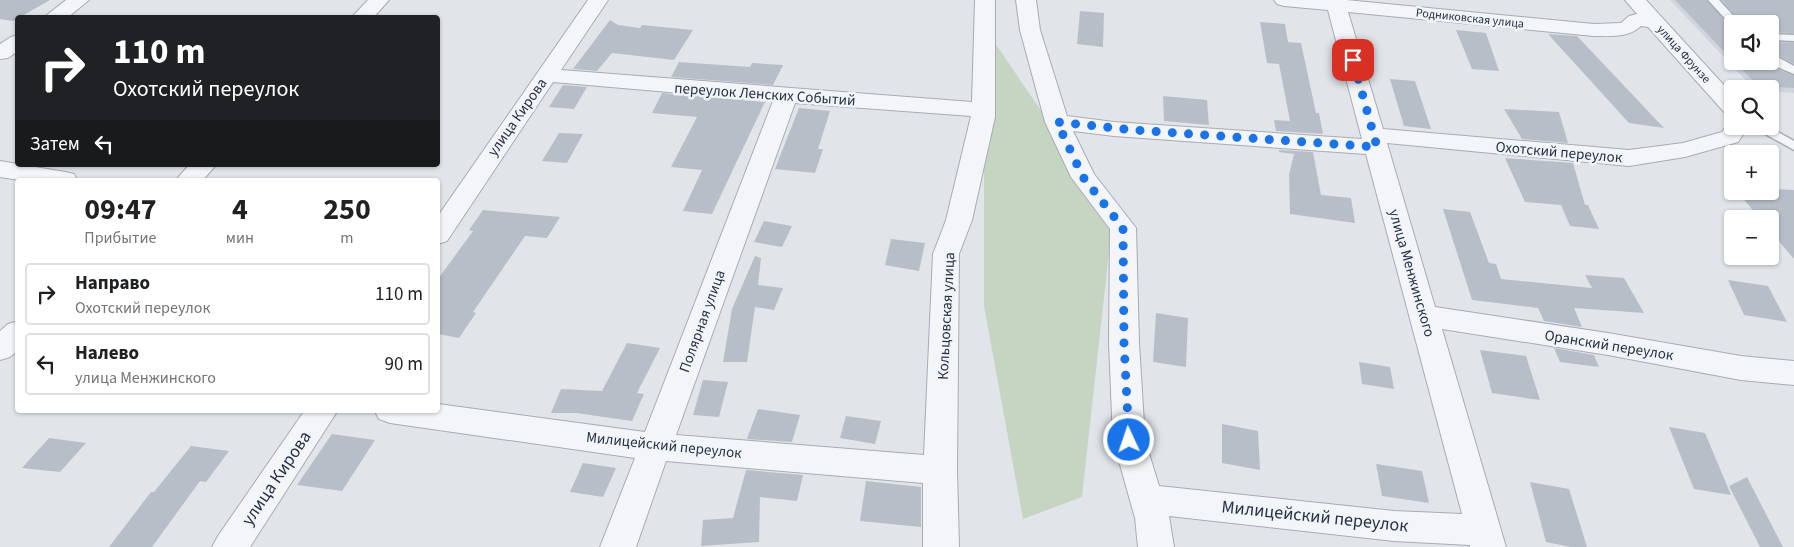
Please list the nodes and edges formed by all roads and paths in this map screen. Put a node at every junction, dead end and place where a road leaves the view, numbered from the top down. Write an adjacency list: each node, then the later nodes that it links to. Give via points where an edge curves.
1 (79, 0): 10 (street)
2 (380, 0): 11 (street)
3 (598, 0): 20 (street, улица Кирова)
4 (985, 0): 23 (street, Кольцовская улица)
5 (1026, 0): 24 (street, via 1030,30)
6 (1284, 0): 9 (street, Родниковская улица)
7 (1635, 0): 13 (street, улица Фрунзе)
8 (1713, 0): 12 (lane)
9 (1336, 2): 13 (street, Родниковская улица, via 1594,30 1626,29 1636,20); 27 (street, улица Менжинского)
10 (57, 15)
11 (364, 15)
12 (1727, 15)
13 (1654, 21): 22 (street, улица Фрунзе)
14 (1779, 37): 15 (lane)
15 (1794, 38)
16 (15, 43): 17 (street)
17 (0, 53)
18 (1779, 64): 19 (lane)
19 (1794, 70)
20 (547, 74): 21 (street, переулок Ленских Событий); 33 (street, улица Кирова)
21 (786, 95): 23 (street, переулок Ленских Событий); 40 (street, Полярная улица)
22 (1724, 98)
23 (982, 110): 41 (street, Кольцовская улица, via 959,220 946,254)
24 (1057, 122): 27 (street, Охотский переулок, via 1143,131); 42 (street, via 1083,177 1123,228 1129,440)
25 (1731, 135): 27 (street, Охотский переулок, via 1685,150 1630,158)
26 (1774, 135): 28 (lane)
27 (1375, 141): 34 (street, улица Менжинского)
28 (1794, 146)
29 (202, 167): 32 (street)
30 (0, 169): 31 (street)
31 (53, 178)
32 (190, 178)
33 (440, 227)
34 (1424, 316): 37 (street, Оранский переулок, via 1742,368); 43 (street, улица Менжинского)
35 (15, 335): 36 (street)
36 (0, 349)
37 (1794, 373)
38 (320, 413): 44 (street, улица Кирова)
39 (411, 413): 40 (street, Милицейский переулок)
40 (655, 447): 41 (street, Милицейский переулок); 45 (street, Полярная улица)
41 (940, 470): 46 (street, Кольцовская улица)
42 (1146, 499): 43 (street, Милицейский переулок); 47 (street)
43 (1486, 539)
44 (230, 547)
45 (618, 547)
46 (940, 547)
47 (1156, 547)

